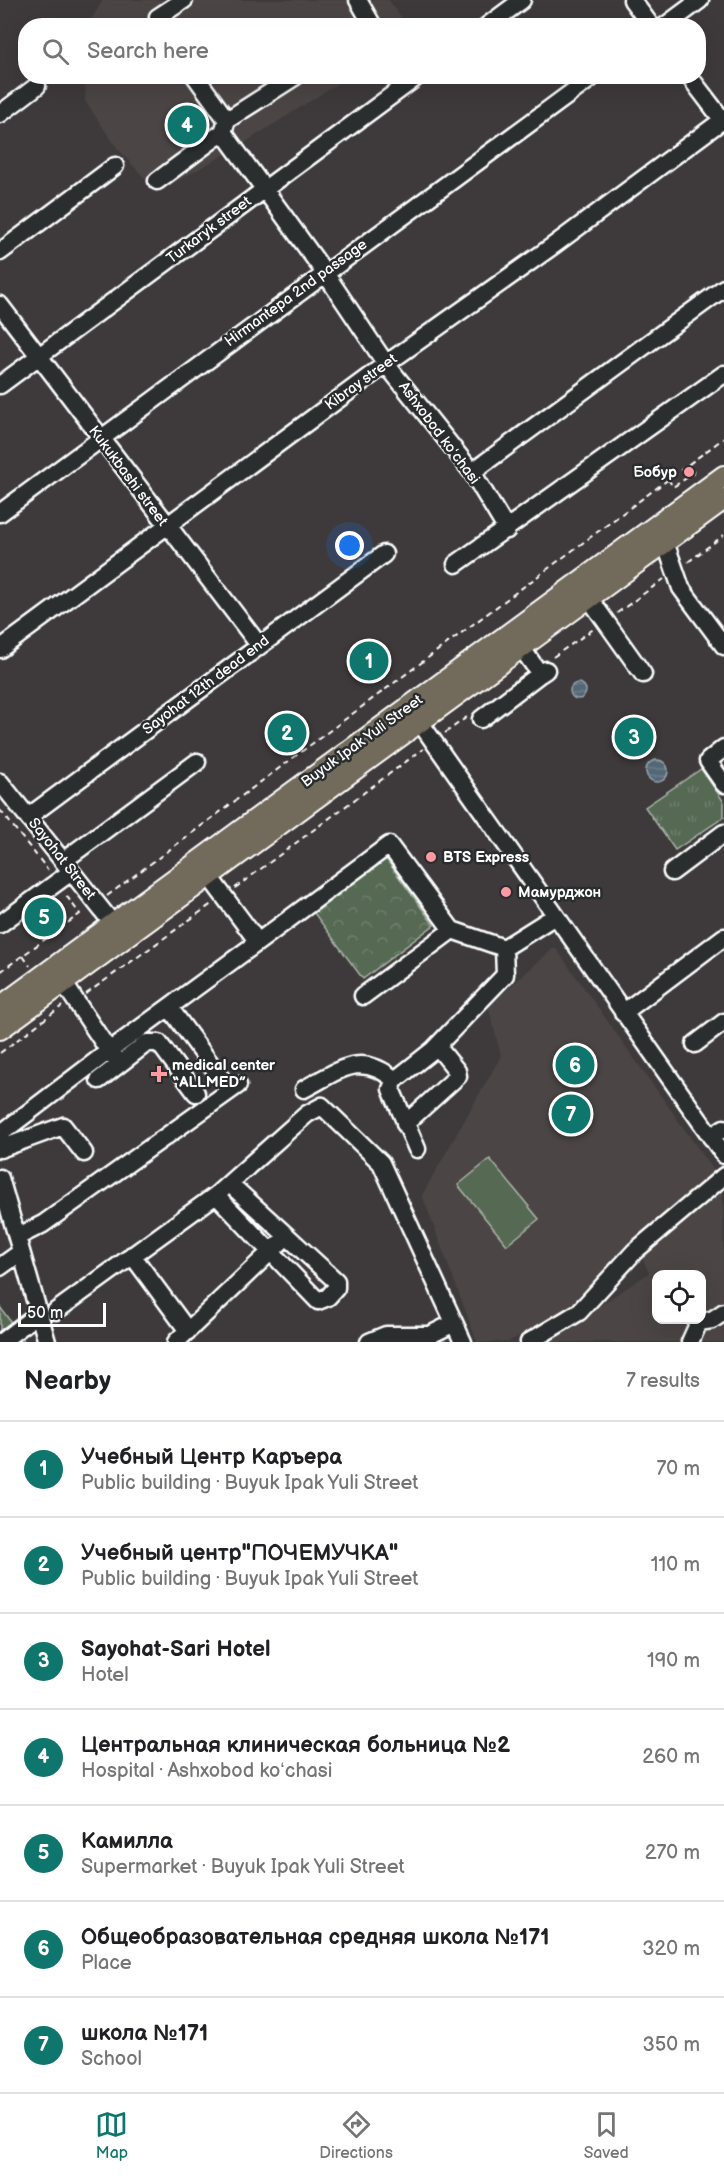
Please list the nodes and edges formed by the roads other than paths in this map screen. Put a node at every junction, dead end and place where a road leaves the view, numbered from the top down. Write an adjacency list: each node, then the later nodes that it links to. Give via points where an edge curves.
1 (184, 0): 6 (street)
2 (358, 0): 7 (street)
3 (522, 0): 8 (street)
4 (632, 0): 9 (street)
5 (700, 0): 10 (street)
6 (158, 18)
7 (368, 18)
8 (498, 18)
9 (645, 18)
10 (676, 18)
11 (200, 84): 19 (street, Ashxobod koʻchasi)
12 (285, 84): 19 (street)
13 (407, 84): 22 (street, Turkaryk street)
14 (583, 84): 24 (street, Hirmantepa 2nd passage)
15 (695, 84): 18 (street)
16 (37, 86): 17 (street)
17 (0, 114)
18 (724, 120): 28 (street, Kibray street)
19 (225, 126): 21 (street); 22 (street, Ashxobod koʻchasi)
20 (115, 166): 23 (street)
21 (157, 181)
22 (264, 189): 24 (street, Ashxobod koʻchasi); 27 (street, Turkaryk street)
23 (0, 252)
24 (325, 273): 28 (street, Ashxobod koʻchasi); 31 (street, Hirmantepa 2nd passage)
25 (724, 288): 32 (street)
26 (0, 305): 27 (street, Kukukbashi street)
27 (38, 357): 30 (street, Turkaryk street); 31 (street, Kukukbashi street)
28 (386, 364): 32 (street, Ashxobod koʻchasi); 36 (street, Kibray street)
29 (724, 374): 37 (street)
30 (0, 385)
31 (99, 438): 35 (street, Hirmantepa 2nd passage); 36 (street, Kukukbashi street)
32 (472, 472): 37 (street, Ashxobod koʻchasi)
33 (724, 476): 47 (main road, Buyuk Ipak Yuli Street)
34 (724, 499): 38 (main road, Buyuk Ipak Yuli Street)
35 (0, 513)
36 (166, 526): 42 (street, Kukukbashi street); 45 (street, Kibray street)
37 (507, 530): 40 (street)
38 (665, 542): 41 (main road, Buyuk Ipak Yuli Street); 43 (street, via 681,588)
39 (384, 554): 42 (street, Sayohat 12th dead end)
40 (456, 564)
41 (589, 598): 44 (main road, Buyuk Ipak Yuli Street); 46 (street)
42 (259, 645): 53 (street, Sayohat 12th dead end)
43 (724, 646)
44 (521, 647): 47 (main road, Buyuk Ipak Yuli Street); 48 (street, via 541,671)
45 (0, 649)
46 (643, 674)
47 (414, 714): 57 (main road, Buyuk Ipak Yuli Street); 58 (street); 60 (main road, Buyuk Ipak Yuli Street)
48 (476, 717)
49 (724, 748): 52 (street, via 708,761)
50 (197, 762): 55 (street)
51 (0, 782): 53 (street, Sayohat Street)
52 (724, 784)
53 (28, 817): 55 (street, Sayohat Street)
54 (722, 838): 56 (street)
55 (67, 866): 59 (street); 60 (street, Sayohat Street)
56 (672, 872)
57 (208, 875): 60 (main road, Buyuk Ipak Yuli Street); 63 (street)
58 (555, 916): 64 (street); 69 (street)
59 (0, 924)
60 (118, 930): 65 (main road, Buyuk Ipak Yuli Street); 67 (main road, Buyuk Ipak Yuli Street)
61 (452, 930): 63 (street, via 389,845); 64 (street); 66 (street)
62 (724, 937): 69 (street)
63 (258, 942): 68 (street)
64 (504, 948): 73 (street, via 505,975)
65 (68, 990): 71 (main road, Buyuk Ipak Yuli Street); 74 (street)
66 (363, 996)
67 (0, 1007)
68 (169, 1007): 74 (street); 75 (street)
69 (623, 1013): 82 (street)
70 (724, 1022): 72 (street)
71 (0, 1029)
72 (694, 1044)
73 (437, 1046): 77 (street); 81 (street, via 458,1076)
74 (114, 1058): 76 (street); 80 (street, via 147,1043 159,1043); 83 (street)
75 (221, 1078)
76 (99, 1080)
77 (396, 1080): 79 (street, via 380,1067 367,1063); 81 (street, via 391,1089 393,1099)
78 (238, 1085): 93 (street)
79 (304, 1089)
80 (196, 1093)
81 (405, 1124): 85 (street)
82 (718, 1133): 87 (street)
83 (0, 1134)
84 (0, 1149): 86 (street, via 63,1126)
85 (417, 1149)
86 (84, 1153)
87 (724, 1155)
88 (724, 1176): 107 (street, via 635,1251 579,1312)
89 (230, 1184): 91 (street); 92 (street); 100 (street, via 307,1114 322,1107 381,1163)
90 (1, 1185): 93 (street)
91 (216, 1195): 94 (street); 95 (street)
92 (287, 1236): 94 (street); 94 (street, via 336,1281 336,1288 328,1297 318,1300)
93 (19, 1245): 96 (street); 97 (street)
94 (268, 1252): 102 (street)
95 (132, 1255): 97 (street); 102 (street)
96 (0, 1267)
97 (47, 1312): 103 (street); 104 (street)
98 (724, 1312): 99 (street)
99 (706, 1320)
100 (454, 1323): 105 (street, via 430,1335 386,1335); 106 (street)
101 (696, 1324): 108 (street)
102 (182, 1336)
103 (2, 1342)
104 (47, 1342)
105 (369, 1342)
106 (463, 1342)
107 (529, 1342)
108 (690, 1342)

